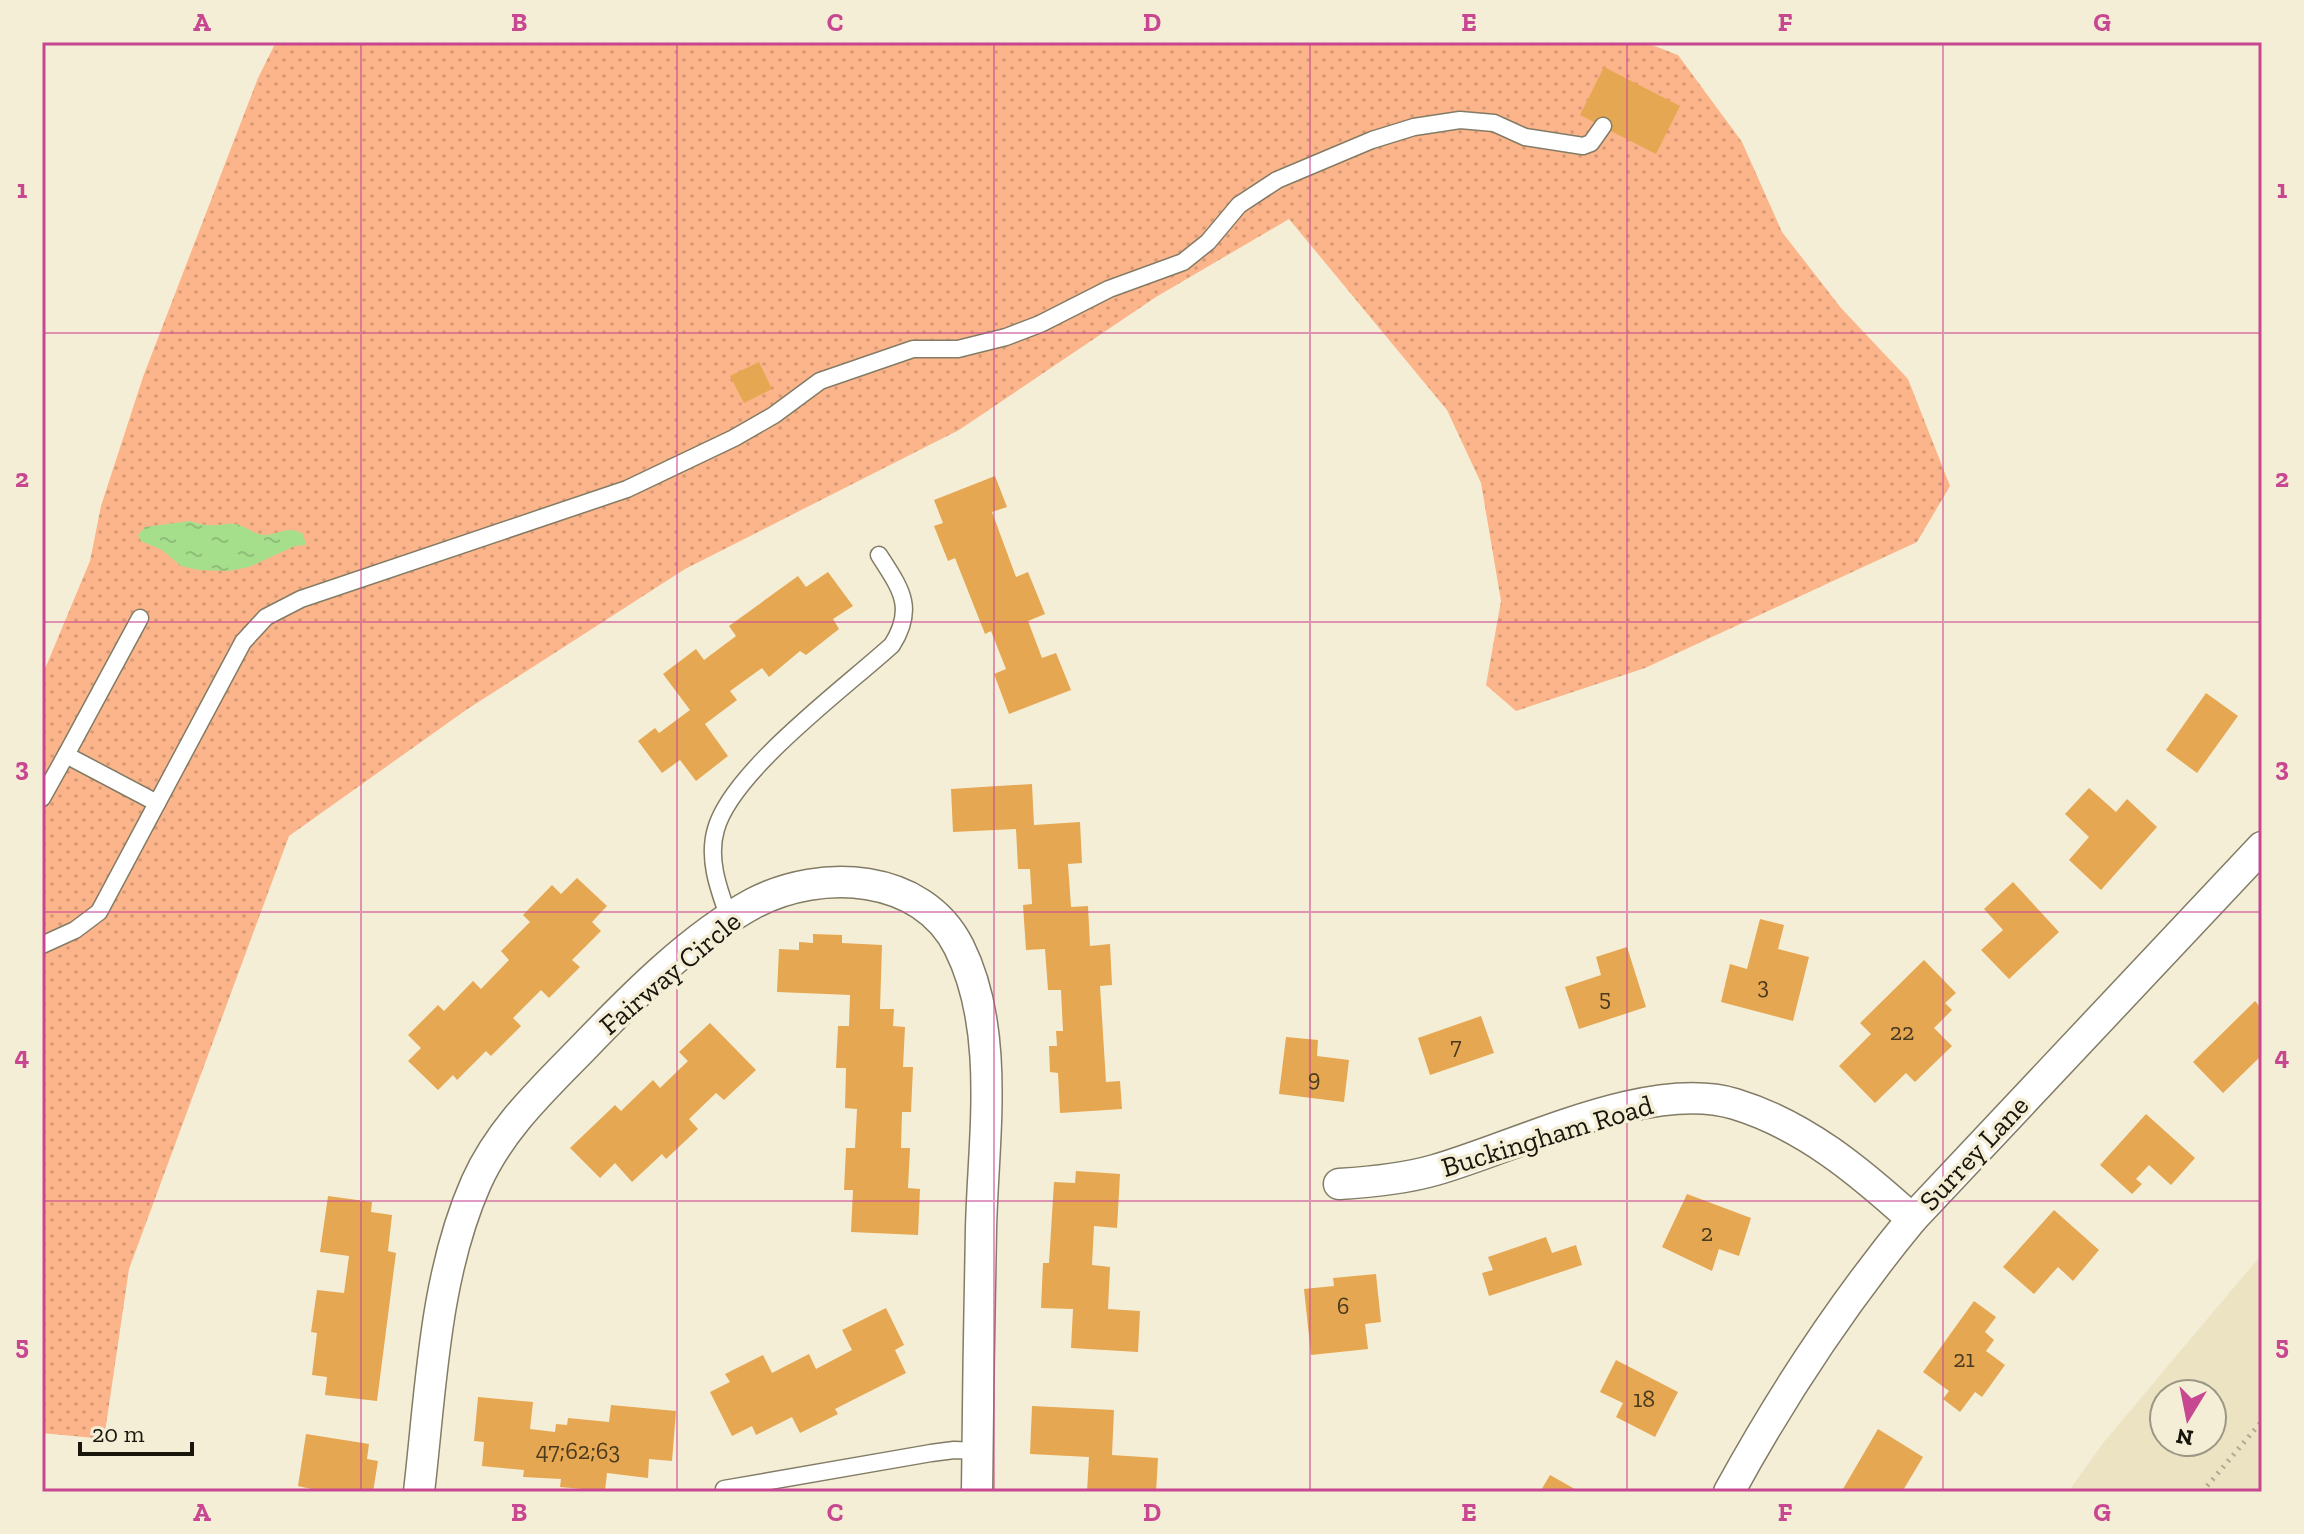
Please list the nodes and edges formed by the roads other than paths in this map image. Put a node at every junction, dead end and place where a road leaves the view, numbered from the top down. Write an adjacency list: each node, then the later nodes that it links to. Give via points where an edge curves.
1 (1603, 126): 6 (lane, via 1583,146 1525,137 1494,123 1460,120 1372,140 1277,180 1239,205 1183,262 1084,300 1040,324 958,349 913,349 820,381 734,438 627,489 301,599 266,617 243,642)
2 (879, 555): 8 (lane, via 902,591 902,630 892,645 776,748 726,806 715,830 713,858)
3 (140, 618): 4 (lane)
4 (66, 755): 5 (lane); 6 (lane)
5 (42, 798)
6 (157, 803): 9 (lane, via 99,912)
7 (2262, 847): 11 (street, Surrey Lane)
8 (729, 918): 12 (street, Fairway Circle, via 783,890 838,882 868,884 922,903 958,944 976,1000 986,1068); 14 (street, Fairway Circle, via 643,989 520,1113 476,1182 461,1221 441,1311)
9 (42, 945)
10 (1339, 1184): 11 (street, Buckingham Road, via 1437,1169 1624,1107 1700,1098 1733,1103 1798,1130)
11 (1912, 1219): 16 (street, Surrey Lane, via 1822,1337)
12 (978, 1451): 13 (lane, via 931,1453); 15 (street, Fairway Circle)
13 (724, 1489)
14 (419, 1492)
15 (977, 1492)
16 (1729, 1492)

